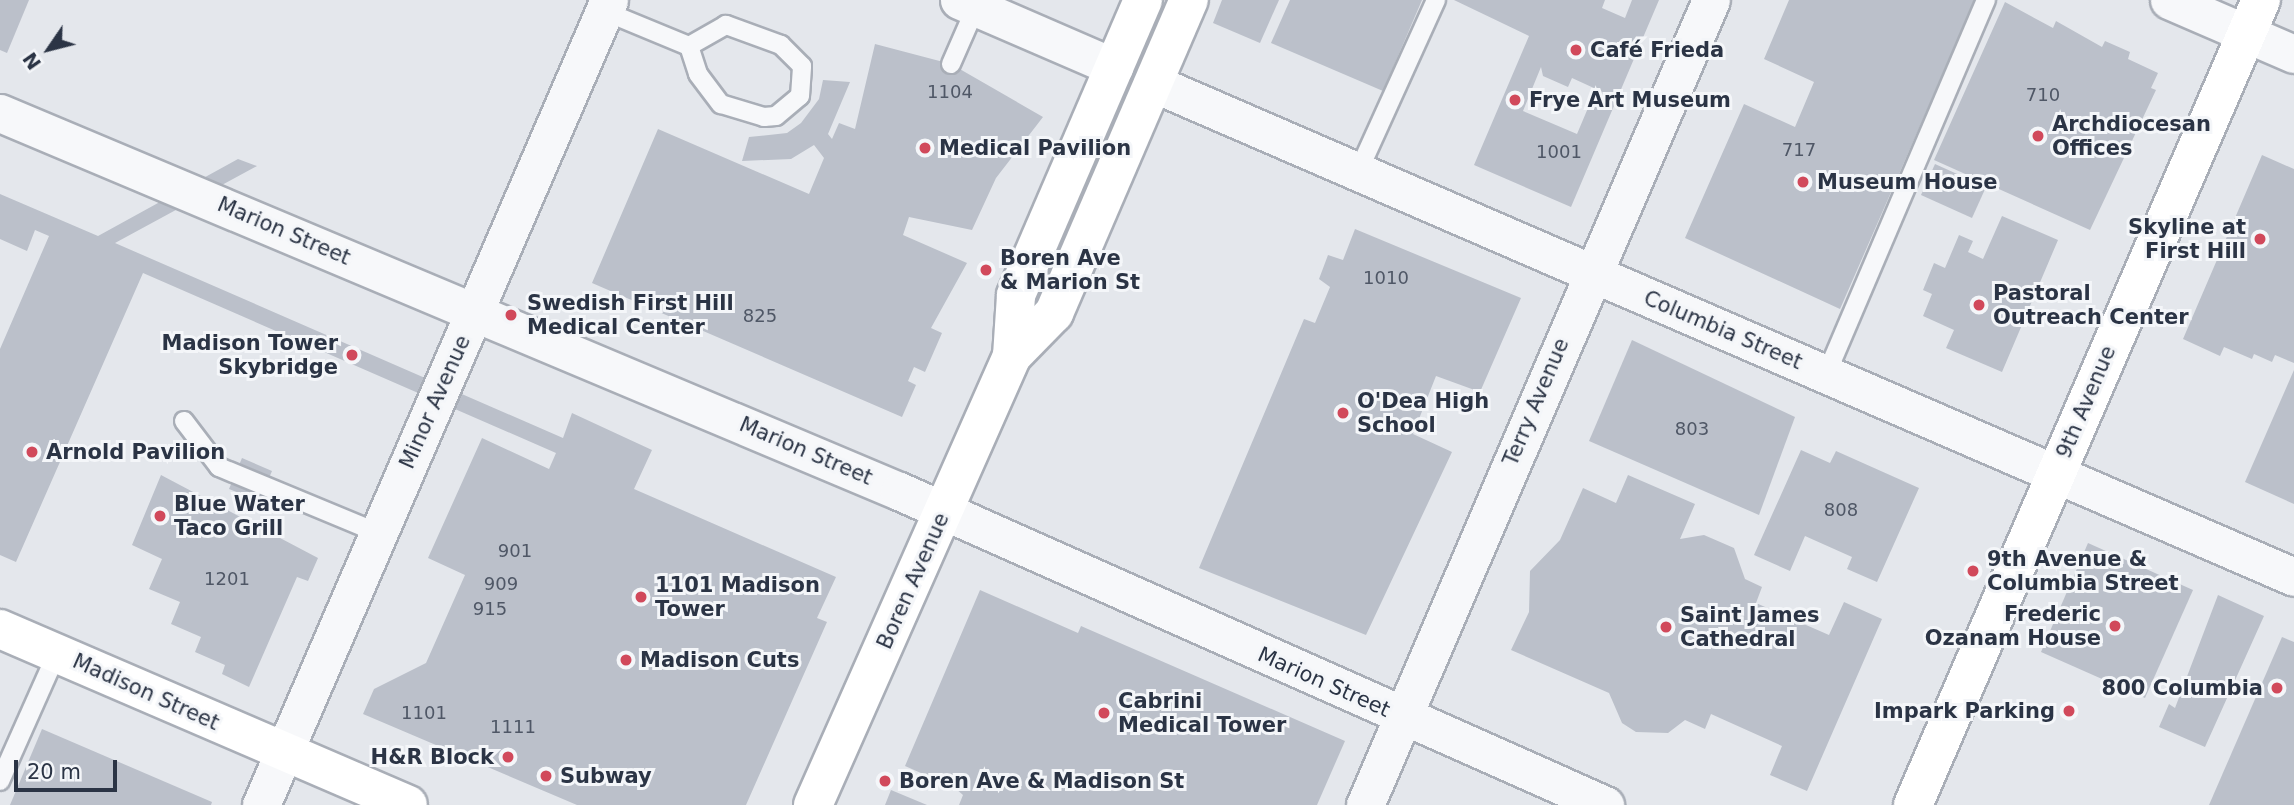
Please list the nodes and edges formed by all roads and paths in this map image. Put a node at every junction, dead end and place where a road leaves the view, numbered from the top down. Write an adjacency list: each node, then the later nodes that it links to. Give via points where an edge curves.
1 (1143, 0): 13 (main road, Boren Avenue)
2 (1188, 0): 14 (main road, Boren Avenue)
3 (1436, 0): 16 (lane)
4 (1711, 0): 17 (street, Terry Avenue)
5 (1986, 0): 20 (lane)
6 (2169, 0): 9 (street)
7 (967, 4): 12 (lane); 13 (street)
8 (607, 5): 10 (lane); 18 (street, Minor Avenue)
9 (2254, 17): 11 (street); 22 (main road, 9th Avenue)
10 (689, 46): 10 (lane, via 698,74 721,104 764,117 776,116 800,96 802,66 782,45 726,24)
11 (2294, 54)
12 (951, 64)
13 (1114, 67): 19 (main road, Boren Avenue, via 1016,295)
14 (1153, 83): 16 (street, Columbia Street); 19 (main road, Boren Avenue, via 1054,313)
15 (0, 113): 18 (street, Marion Street)
16 (1358, 173): 17 (street, Columbia Street)
17 (1591, 273): 20 (street, Columbia Street); 28 (street, Terry Avenue)
18 (475, 311): 23 (street, Marion Street); 24 (street, Minor Avenue)
19 (1012, 356): 23 (main road, Boren Avenue)
20 (1826, 375): 22 (street, Columbia Street)
21 (184, 421): 24 (lane, via 219,467)
22 (2055, 473): 25 (street, Columbia Street); 36 (main road, 9th Avenue)
23 (944, 510): 28 (street, Marion Street); 33 (main road, Boren Avenue)
24 (378, 533): 29 (street, Minor Avenue)
25 (2294, 577)
26 (0, 629): 27 (main road, Madison Street)
27 (57, 653): 29 (main road, Madison Street); 30 (lane)
28 (1402, 718): 34 (street, Terry Avenue); 35 (street, Marion Street)
29 (284, 752): 31 (street, Minor Avenue); 32 (main road, Madison Street)
30 (0, 781)
31 (261, 805)
32 (408, 805)
33 (813, 805)
34 (1365, 805)
35 (1605, 805)
36 (1913, 805)

